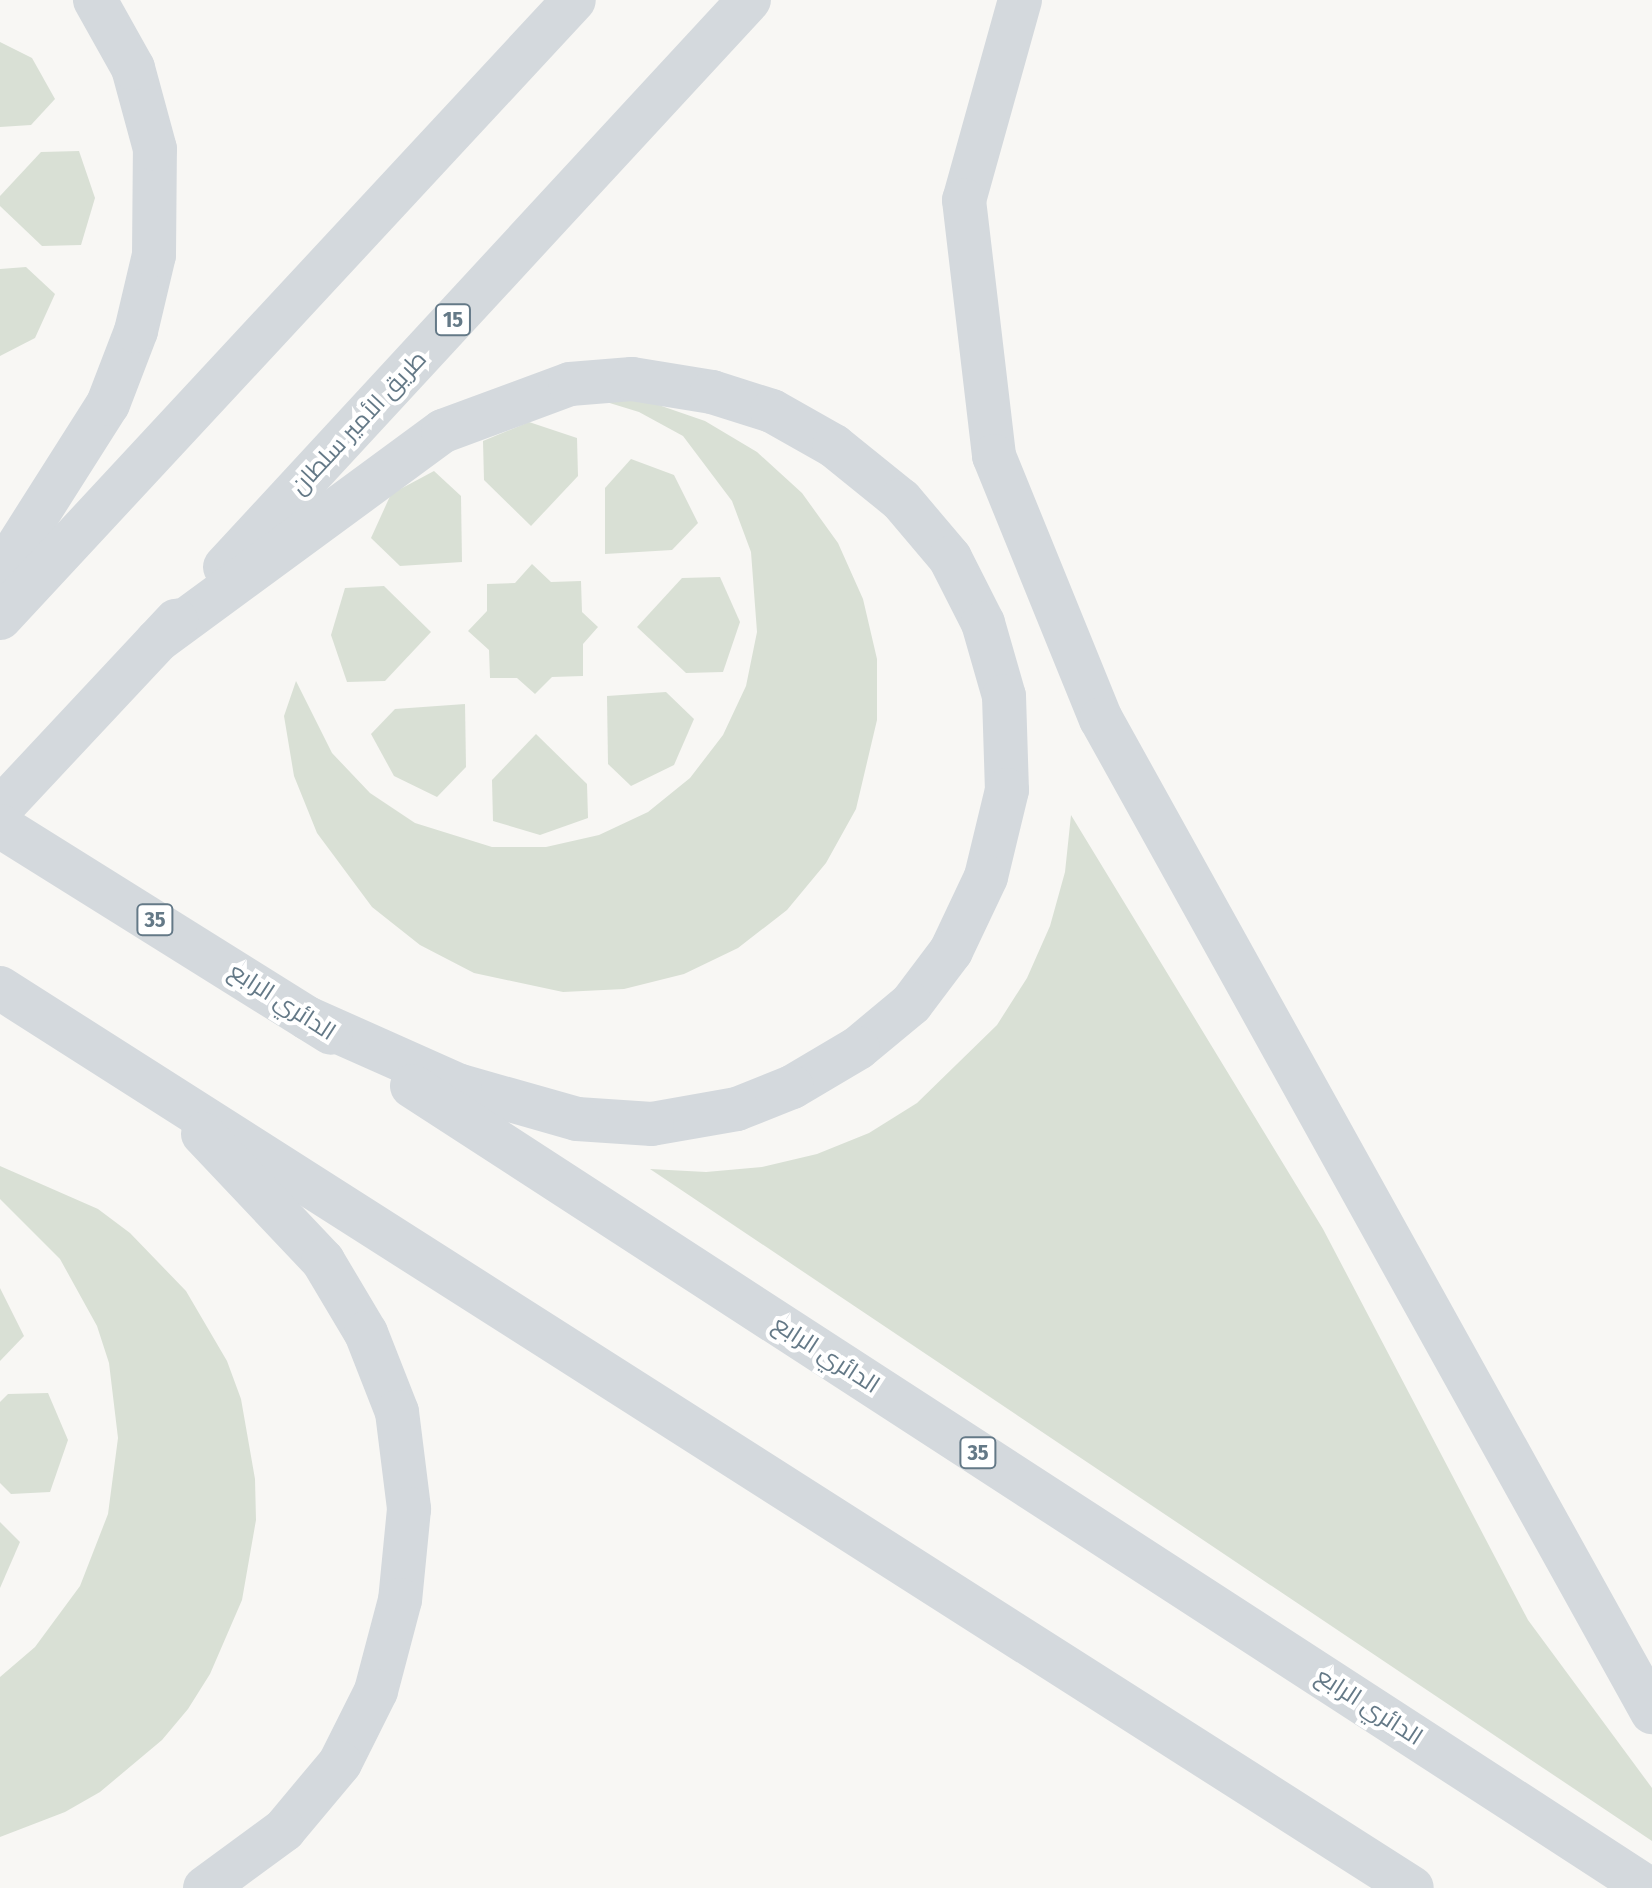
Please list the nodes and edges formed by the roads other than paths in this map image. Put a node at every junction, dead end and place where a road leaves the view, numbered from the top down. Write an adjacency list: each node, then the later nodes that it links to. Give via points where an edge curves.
1 (95, 0): 5 (highway, via 133,68 155,149 154,255 136,331 108,404)
2 (574, 0): 6 (highway)
3 (749, 0): 7 (highway, طريق الأمير سلطان / 15)
4 (1020, 0): 14 (highway, via 964,200 994,456 1101,719)
5 (0, 574)
6 (0, 618)
7 (157, 641): 8 (highway, طريق الأمير سلطان / 15); 12 (highway, via 443,431 570,384 632,379 712,392 772,411 834,446 901,500 950,558 983,623 1004,696 1007,790 986,877 951,951 911,1004 858,1048 805,1079 737,1109 666,1122 577,1119 460,1086)
8 (72, 732): 9 (highway, طريق الأمير سلطان / 15); 10 (highway)
9 (0, 809)
10 (0, 824): 12 (highway, الدائري الرابع / 35)
11 (0, 988): 13 (highway)
12 (307, 1018): 17 (highway, الدائري الرابع / 35)
13 (158, 1086): 15 (highway, via 323,1261 366,1333 397,1412 409,1509 400,1600 376,1691 340,1763 284,1830); 16 (highway)
14 (1652, 1712)
15 (205, 1888)
16 (1412, 1888)
17 (1648, 1888)

